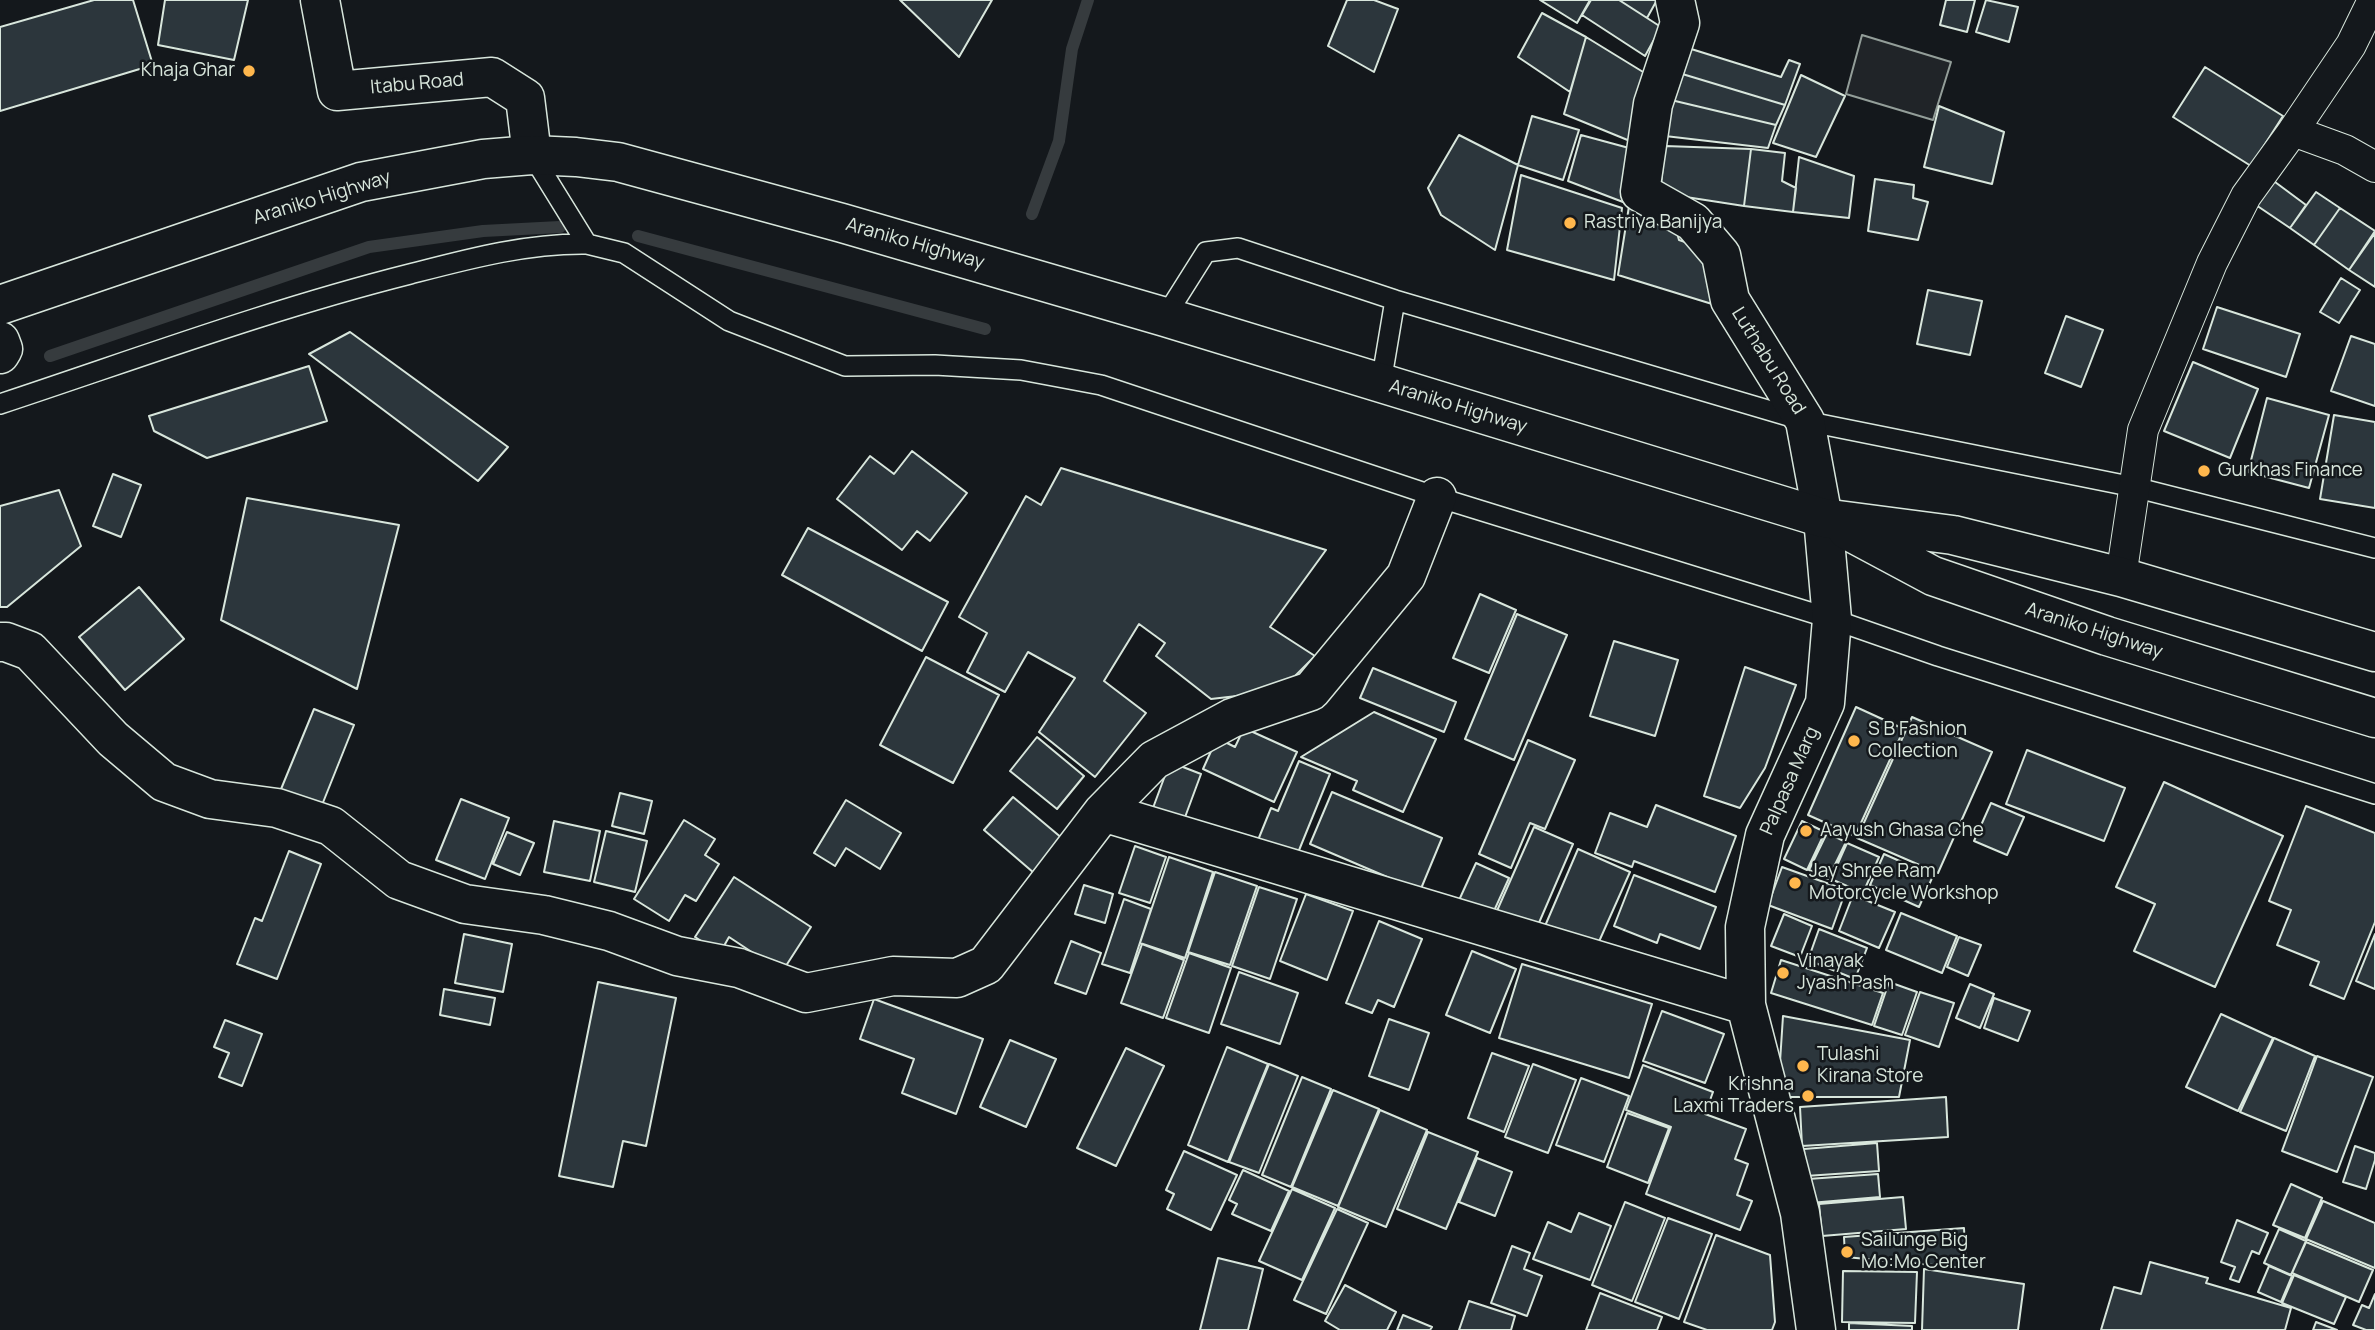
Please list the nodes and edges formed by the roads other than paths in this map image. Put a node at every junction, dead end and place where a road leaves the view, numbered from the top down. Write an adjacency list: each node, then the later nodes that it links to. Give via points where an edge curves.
1 (320, 0): 5 (main road, Itabu Road, via 337,91 492,77 525,98)
2 (1675, 0): 15 (main road, Luthabu Road, via 1681,23 1653,104 1640,192 1693,222 1721,255 1730,300)
3 (2373, 0): 4 (street, via 2351,45)
4 (2293, 131): 6 (street, via 2346,150); 16 (street, via 2246,196 2212,263 2143,430)
5 (532, 155): 7 (lane); 9 (main road, Araniko Highway, via 483,159 361,182); 10 (main road, Araniko Highway, via 618,162)
6 (2375, 167)
7 (587, 244): 14 (lane, via 561,243 487,254 332,293); 17 (lane, via 624,253 729,321 845,366 1021,370 1101,385)
8 (1395, 300): 10 (lane, via 1238,248 1206,252); 13 (lane); 15 (lane)
9 (0, 305)
10 (1165, 317): 13 (main road, Araniko Highway)
11 (0, 341): 12 (main road)
12 (0, 354)
13 (1381, 383): 18 (main road, Araniko Highway)
14 (0, 404)
15 (1805, 421): 16 (lane); 18 (main road, Luthabu Road)
16 (2134, 487): 19 (lane); 20 (street)
17 (1437, 496): 21 (lane); 26 (main road, via 1406,576 1311,691 1231,718 1154,760)
18 (1823, 518): 20 (main road, Araniko Highway, via 1953,535); 21 (main road, Palpasa Marg); 24 (main road, Araniko Highway, via 1933,576 2107,636)
19 (2375, 548)
20 (2121, 577): 23 (main road, Araniko Highway)
21 (1832, 619): 25 (lane); 27 (main road, Palpasa Marg, via 1825,703 1765,835 1745,928)
22 (0, 642): 26 (main road, via 30,651 114,739 164,782 210,799 277,808 331,826 400,880 465,904 544,915 609,931 677,956 739,968 806,993 893,976 957,978 986,965)
23 (2375, 652)
24 (2375, 718)
25 (2375, 794)
26 (1103, 812): 27 (main road)
27 (1746, 1005): 28 (main road, Palpasa Marg, via 1800,1213)
28 (1816, 1330)

